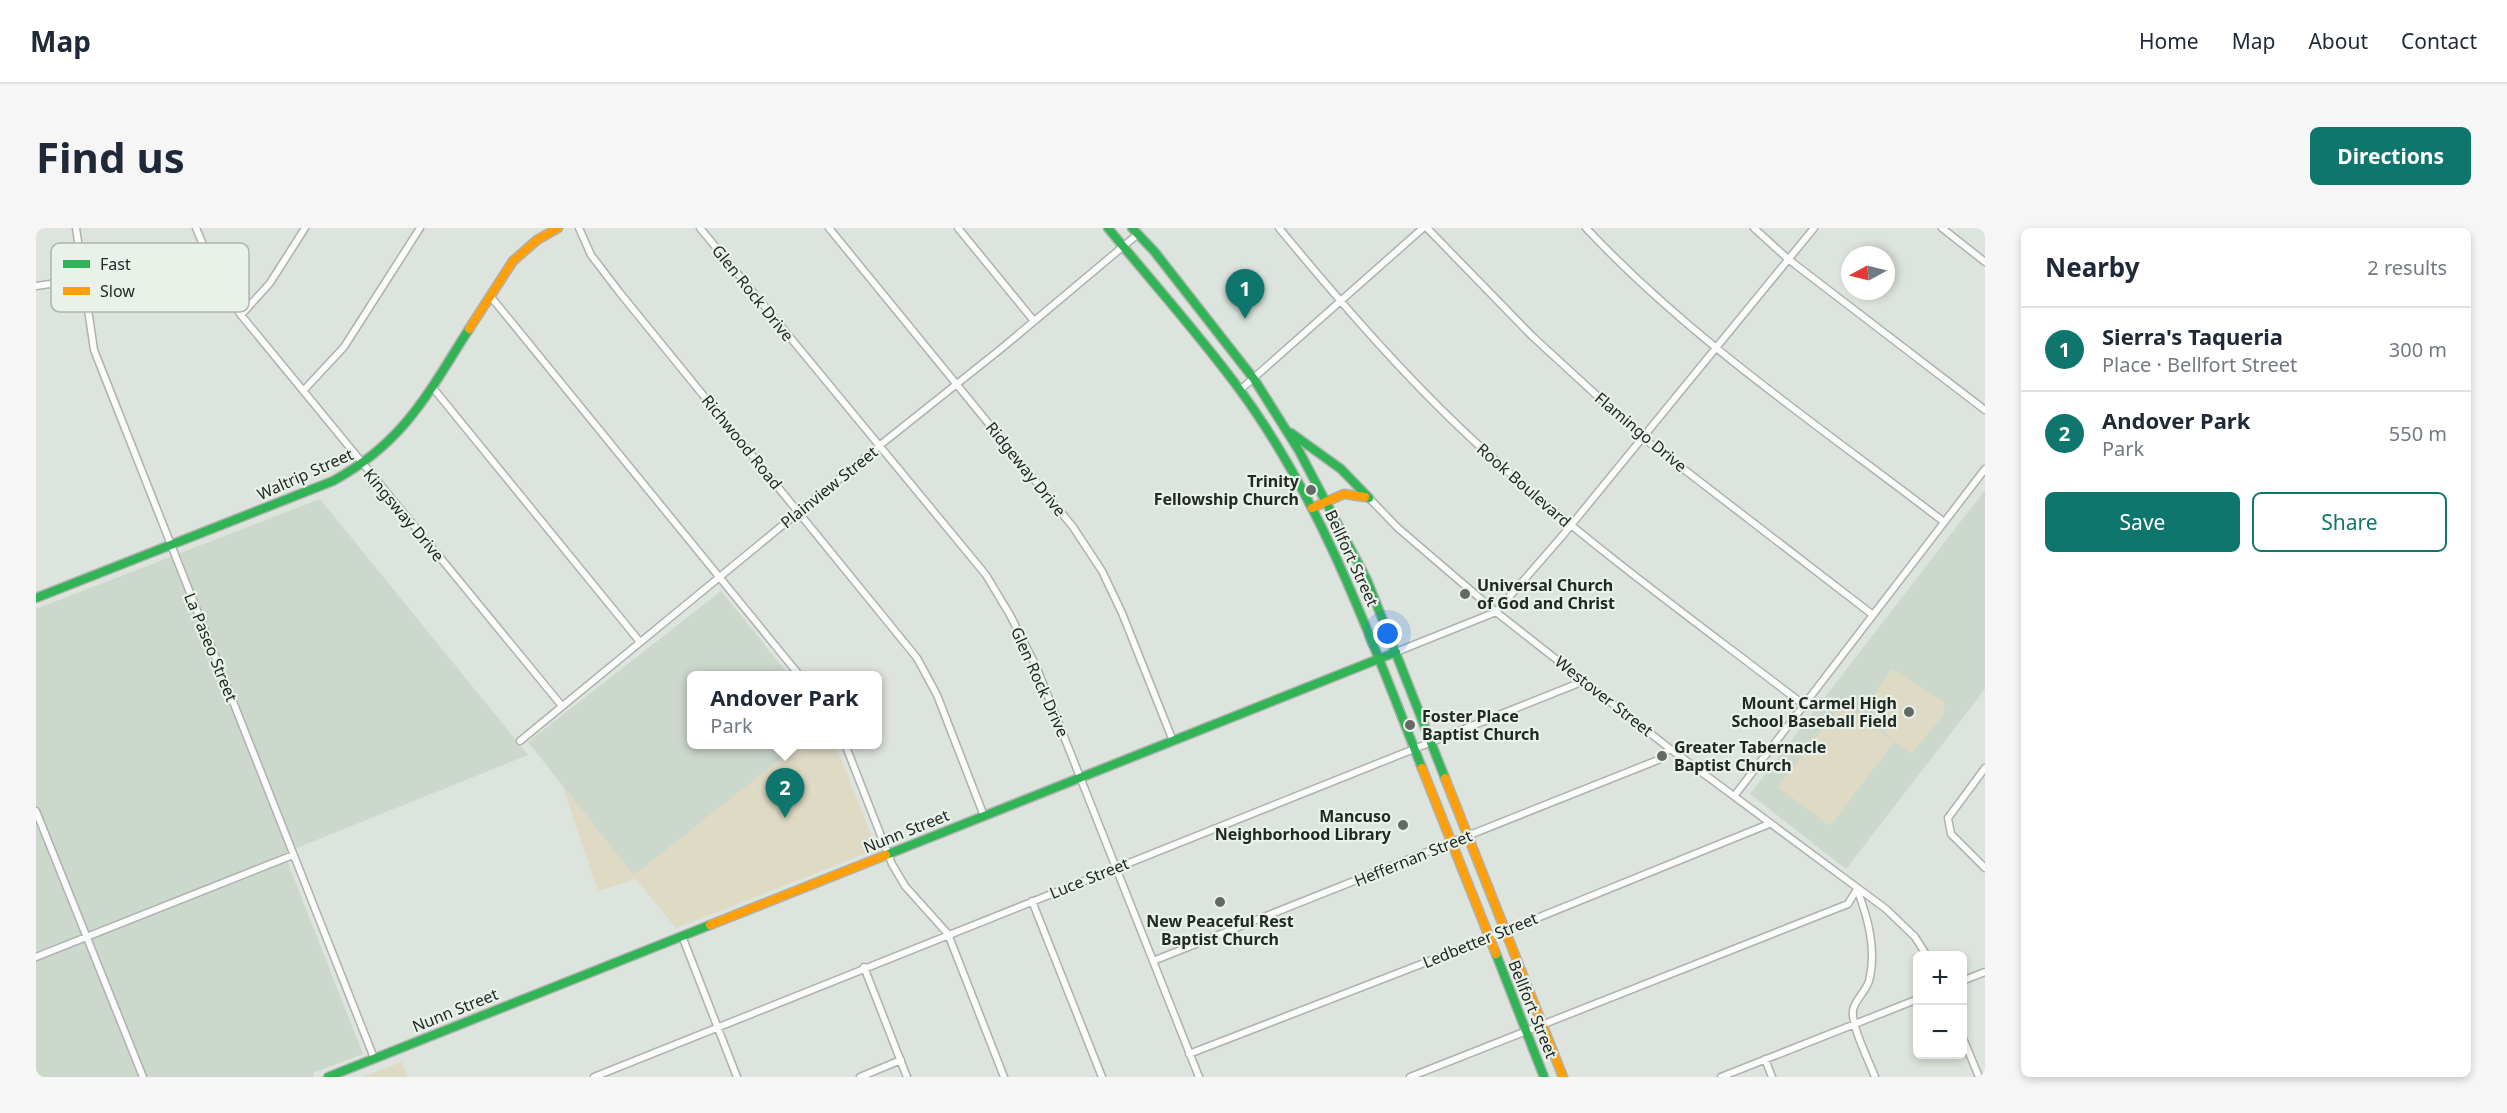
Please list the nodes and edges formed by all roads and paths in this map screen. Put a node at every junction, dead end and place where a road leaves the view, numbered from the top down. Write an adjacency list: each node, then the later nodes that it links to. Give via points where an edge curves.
1 (76, 228): 18 (street, La Paseo Street)
2 (196, 228): 19 (street, Kingsway Drive)
3 (305, 228): 27 (street, via 270,283)
4 (420, 228): 38 (street, via 344,347)
5 (558, 228): 25 (main road, Waltrip Street, via 513,261)
6 (579, 228): 50 (street, Richwood Road, via 591,255 620,293)
7 (700, 228): 42 (street, Glen Rock Drive)
8 (829, 228): 35 (street, Ridgeway Drive)
9 (958, 228): 32 (street)
10 (1108, 228): 20 (main road, Bellfort Street)
11 (1279, 228): 26 (street, Rook Boulevard)
12 (1425, 228): 26 (street); 41 (street, Flamingo Drive, via 1533,336)
13 (1586, 228): 33 (street)
14 (1754, 228): 21 (street)
15 (1814, 228): 21 (street)
16 (1942, 228): 22 (street)
17 (1135, 231): 20 (street, Plainview Street); 34 (main road, Bellfort Street)
18 (78, 243)
19 (202, 243)
20 (1124, 246): 32 (street, Plainview Street); 37 (main road, Bellfort Street)
21 (1788, 259): 33 (street); 39 (street)
22 (1985, 262)
23 (51, 284): 24 (street)
24 (36, 286)
25 (491, 297): 36 (main road, Waltrip Street); 54 (street)
26 (1340, 302): 34 (street); 52 (street, Rook Boulevard, via 1461,429)
27 (249, 306)
28 (89, 312): 53 (street, La Paseo Street, via 94,350)
29 (239, 312): 31 (street, Kingsway Drive)
30 (244, 312): 31 (street)
31 (241, 315): 38 (street, Kingsway Drive)
32 (1034, 321): 35 (street, Plainview Street)
33 (1716, 347): 41 (street); 51 (street)
34 (1254, 379): 37 (street); 40 (main road, Bellfort Street)
35 (956, 384): 42 (street, Plainview Street); 66 (street, Ridgeway Drive, via 1073,527 1102,571)
36 (433, 388): 43 (main road, Waltrip Street, via 394,438); 58 (street)
37 (1240, 390): 49 (main road, Bellfort Street)
38 (303, 391): 43 (street, Kingsway Drive)
39 (1985, 410)
40 (1283, 425): 45 (main road); 48 (main road, Bellfort Street)
41 (1642, 436): 52 (street); 57 (street, Flamingo Drive)
42 (879, 446): 50 (street, Plainview Street); 72 (street, Glen Rock Drive, via 986,575 1036,666)
43 (363, 465): 53 (main road, Waltrip Street); 64 (street, Kingsway Drive)
44 (1985, 469): 51 (street)
45 (1350, 478): 46 (main road); 47 (main road)
46 (1343, 493): 47 (main road); 48 (main road)
47 (1368, 498): 56 (street, Westover Street)
48 (1327, 500): 49 (main road); 59 (main road, Bellfort Street, via 1367,580)
49 (1312, 508): 60 (main road, Bellfort Street)
50 (799, 511): 54 (street, Plainview Street); 75 (street, Richwood Road, via 917,658 937,695)
51 (1944, 522): 57 (street)
52 (1570, 525): 56 (street); 63 (street, Rook Boulevard)
53 (170, 547): 55 (main road, Waltrip Street); 80 (street, La Paseo Street)
54 (720, 578): 58 (street, Plainview Street); 61 (street)
55 (36, 598)
56 (1496, 612): 59 (street, Nunn Street); 62 (street, Westover Street)
57 (1873, 615): 63 (street)
58 (640, 642): 64 (street, Plainview Street)
59 (1396, 652): 60 (main road, Nunn Street); 67 (main road, Bellfort Street)
60 (1380, 658): 66 (main road, Nunn Street); 70 (main road, Bellfort Street)
61 (797, 671)
62 (1584, 681): 67 (street, Luce Street); 68 (street, Westover Street)
63 (1804, 705): 73 (street)
64 (562, 706): 65 (street, Plainview Street)
65 (520, 741)
66 (1173, 741): 72 (main road, Nunn Street)
67 (1431, 743): 70 (street, Luce Street); 77 (main road, Bellfort Street)
68 (1669, 748): 73 (street, Westover Street); 77 (street, Heffernan Street, via 1658,760)
69 (847, 749): 79 (street)
70 (1414, 749): 78 (main road, Bellfort Street); 81 (street, Luce Street)
71 (1985, 768): 82 (street, via 1948,818 1951,834)
72 (1080, 778): 75 (main road, Nunn Street); 81 (street, Glen Rock Drive)
73 (1735, 795): 76 (street, Westover Street)
74 (36, 811): 88 (street)
75 (984, 816): 79 (main road, Nunn Street)
76 (1769, 824): 83 (street, Westover Street); 85 (street, Ledbetter Street)
77 (1468, 837): 78 (street, Heffernan Street); 85 (main road, Bellfort Street)
78 (1451, 843): 89 (main road, Bellfort Street); 92 (street, Heffernan Street)
79 (889, 854): 86 (street, via 905,886); 87 (main road, Nunn Street)
80 (293, 855): 88 (street); 103 (street, La Paseo Street)
81 (1116, 867): 84 (street, Luce Street); 92 (street, Glen Rock Drive)
82 (1985, 868)
83 (1857, 889): 90 (street, Westover Street, via 1886,909); 97 (street, via 1869,926 1872,956 1868,982 1853,1010); 98 (street, via 1848,904)
84 (1032, 901): 86 (street, Luce Street); 113 (street)
85 (1505, 931): 89 (street, Ledbetter Street); 98 (main road, Bellfort Street)
86 (948, 934): 93 (street, Luce Street); 112 (street)
87 (682, 936): 99 (street); 103 (main road, Nunn Street)
88 (86, 938): 91 (street); 106 (street)
89 (1488, 938): 100 (main road, Bellfort Street); 102 (street, Ledbetter Street)
90 (1924, 951)
91 (36, 957)
92 (1153, 961): 102 (street, Glen Rock Drive)
93 (864, 968): 99 (street, Luce Street); 105 (street)
94 (1985, 972): 95 (street)
95 (1967, 979)
96 (1913, 1001): 97 (street)
97 (1855, 1024): 104 (street); 120 (street)
98 (1542, 1025): 100 (street); 117 (main road, Bellfort Street)
99 (718, 1027): 108 (street, Luce Street); 109 (street)
100 (1526, 1031): 115 (street); 116 (main road, Bellfort Street)
101 (1967, 1048): 121 (street)
102 (1190, 1054): 114 (street, Glen Rock Drive)
103 (374, 1058): 107 (main road, Nunn Street)
104 (1765, 1059): 118 (street); 119 (street)
105 (901, 1060): 110 (street); 111 (street)
106 (143, 1077)
107 (328, 1077)
108 (594, 1077)
109 (737, 1077)
110 (860, 1077)
111 (907, 1077)
112 (1004, 1077)
113 (1102, 1077)
114 (1199, 1077)
115 (1410, 1077)
116 (1544, 1077)
117 (1563, 1077)
118 (1720, 1077)
119 (1772, 1077)
120 (1875, 1077)
121 (1979, 1077)

